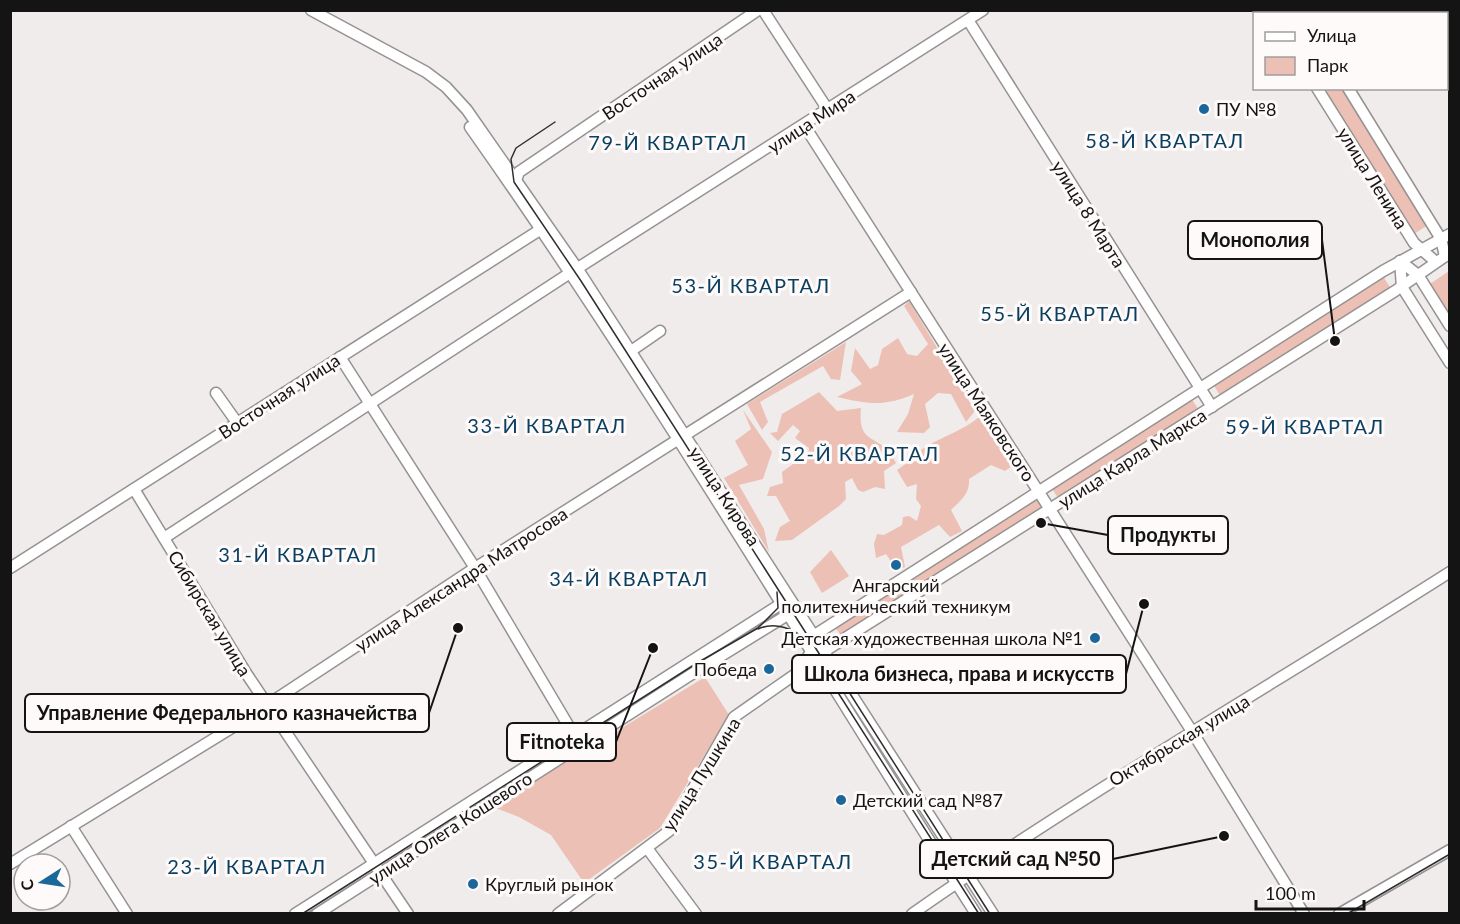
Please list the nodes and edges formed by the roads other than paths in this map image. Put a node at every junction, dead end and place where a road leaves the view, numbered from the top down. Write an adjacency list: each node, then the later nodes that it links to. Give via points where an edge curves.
1 (311, 10): 6 (street, улица Кирова, via 426,72)
2 (758, 10): 11 (street, Восточная улица)
3 (763, 10): 9 (street)
4 (983, 10): 5 (street, улица Мира)
5 (968, 20): 9 (street, улица Мира); 26 (street, улица 8 Марта)
6 (446, 87): 11 (street, улица Кирова, via 466,120); 11 (street, улица Кирова, via 494,135)
7 (1318, 90): 14 (street, улица Ленина)
8 (1349, 90): 13 (street, улица Ленина)
9 (828, 110): 10 (street, улица Мира)
10 (804, 125): 17 (street, улица Мира); 20 (street, улица Маяковского)
11 (516, 180): 12 (street, улица Кирова)
12 (545, 227): 17 (street, улица Кирова); 24 (street, Восточная улица)
13 (1445, 237): 14 (street, улица Карла Маркса); 15 (street, улица Ленина)
14 (1420, 250): 15 (street, улица Ленина); 16 (street, улица Карла Маркса)
15 (1444, 257): 18 (street, улица Карла Маркса)
16 (1400, 261): 18 (street); 19 (street); 26 (street, улица Карла Маркса)
17 (574, 270): 23 (street, улица Кирова); 28 (street, улица Мира); 31 (street, улица Кирова)
18 (1418, 275): 19 (street, улица Карла Маркса); 21 (street)
19 (1402, 287): 25 (street); 29 (street, улица Карла Маркса)
20 (911, 292): 31 (street, улица Александра Матросова); 33 (street, улица Маяковского)
21 (1449, 326)
22 (660, 332): 23 (street)
23 (631, 351): 31 (street, улица Кирова)
24 (340, 357): 28 (street); 30 (street, Восточная улица)
25 (1449, 363)
26 (1200, 388): 29 (street, улица 8 Марта); 33 (street, улица Карла Маркса)
27 (216, 393): 30 (street)
28 (372, 404): 35 (street, улица Мира); 37 (street)
29 (1212, 408): 34 (street, улица Карла Маркса)
30 (238, 424): 32 (street, Восточная улица)
31 (682, 439): 37 (street, улица Александра Матросова); 39 (street, улица Кирова)
32 (134, 489): 35 (street, Сибирская улица); 36 (street, Восточная улица)
33 (1037, 490): 34 (street, улица Маяковского); 41 (street, улица Карла Маркса)
34 (1049, 510): 41 (street, улица Карла Маркса); 43 (street, улица Маяковского)
35 (164, 538): 42 (street, Сибирская улица)
36 (10, 568)
37 (475, 568): 42 (street, улица Александра Матросова); 44 (street)
38 (1449, 572): 43 (street, Октябрьская улица)
39 (787, 601): 40 (street, улица Кирова); 44 (street, улица Олега Кошевого)
40 (793, 612): 41 (street, улица Кирова); 44 (street, улица Олега Кошевого)
41 (814, 648): 46 (street, улица Пушкина, via 797,673 734,717 669,831); 51 (street, улица Кирова); 52 (street, улица Кирова)
42 (267, 705): 45 (street, улица Александра Матросова); 48 (street, Сибирская улица)
43 (1193, 733): 51 (street, Октябрьская улица, via 1137,764); 62 (street, улица Маяковского)
44 (578, 741): 48 (street, улица Олега Кошевого); 50 (street, улица Олега Кошевого)
45 (71, 826): 49 (street, улица Александра Матросова); 53 (street)
46 (647, 848): 57 (street, улица Пушкина); 58 (street)
47 (1449, 850): 63 (street)
48 (373, 863): 50 (street, Сибирская улица); 54 (street, улица Олега Кошевого)
49 (10, 864)
50 (380, 874): 55 (street, улица Олега Кошевого); 56 (street, Сибирская улица)
51 (968, 874): 52 (street, Октябрьская улица); 61 (street, улица Кирова)
52 (956, 883): 59 (street, Октябрьская улица); 60 (street, улица Кирова)
53 (127, 914)
54 (295, 914)
55 (317, 914)
56 (408, 914)
57 (558, 914)
58 (696, 914)
59 (912, 914)
60 (976, 914)
61 (993, 914)
62 (1304, 914)
63 (1340, 914)

